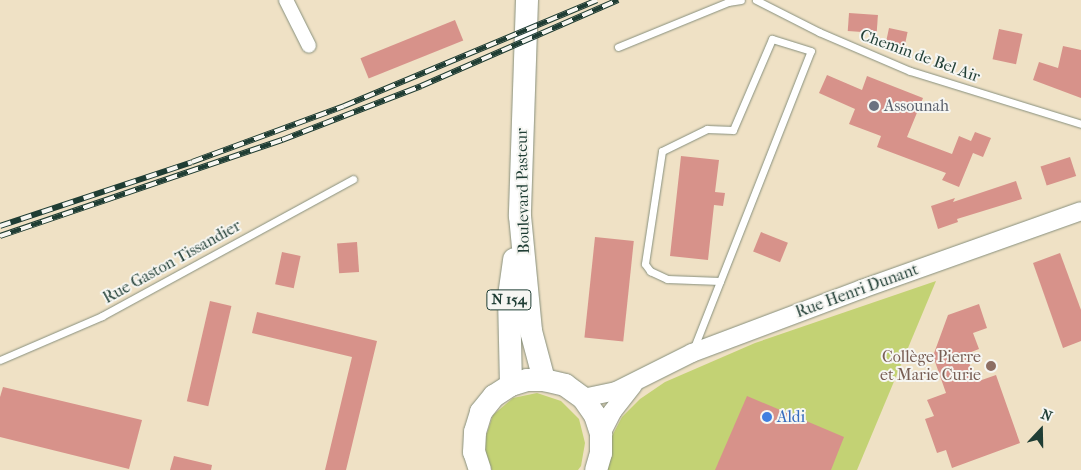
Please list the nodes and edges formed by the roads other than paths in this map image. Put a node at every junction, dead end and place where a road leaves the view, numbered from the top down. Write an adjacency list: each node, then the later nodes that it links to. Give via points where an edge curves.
1 (286, 0): 5 (street)
2 (527, 0): 10 (main road, Boulevard Pasteur / N 154)
3 (741, 0): 6 (lane, via 728,2)
4 (756, 0): 7 (lane, Chemin de Bel Air, via 827,36 910,71)
5 (309, 46)
6 (618, 47)
7 (1081, 124)
8 (353, 179): 13 (lane, Rue Gaston Tissandier, via 102,316)
9 (1081, 211): 12 (street, Rue Henri Dunant, via 846,294)
10 (520, 216): 14 (main road, Boulevard Pasteur / N 154, via 531,331); 16 (main road, N 154, via 509,296)
11 (720, 281): 11 (lane, via 811,52 772,39 733,130 707,129 662,151 645,264 650,271 667,279); 12 (lane)
12 (692, 353): 15 (street, Rue Henri Dunant)
13 (0, 360)
14 (544, 380): 16 (main road, via 527,380); 17 (main road, via 565,385)
15 (637, 381): 17 (street, Rue Henri Dunant, via 616,391); 18 (street, via 612,412)
16 (511, 385): 19 (main road, via 494,396 481,412 474,432 474,452)
17 (583, 398): 18 (main road, via 595,415)
18 (601, 434): 20 (main road, via 601,454)
19 (480, 470)
20 (596, 470)

